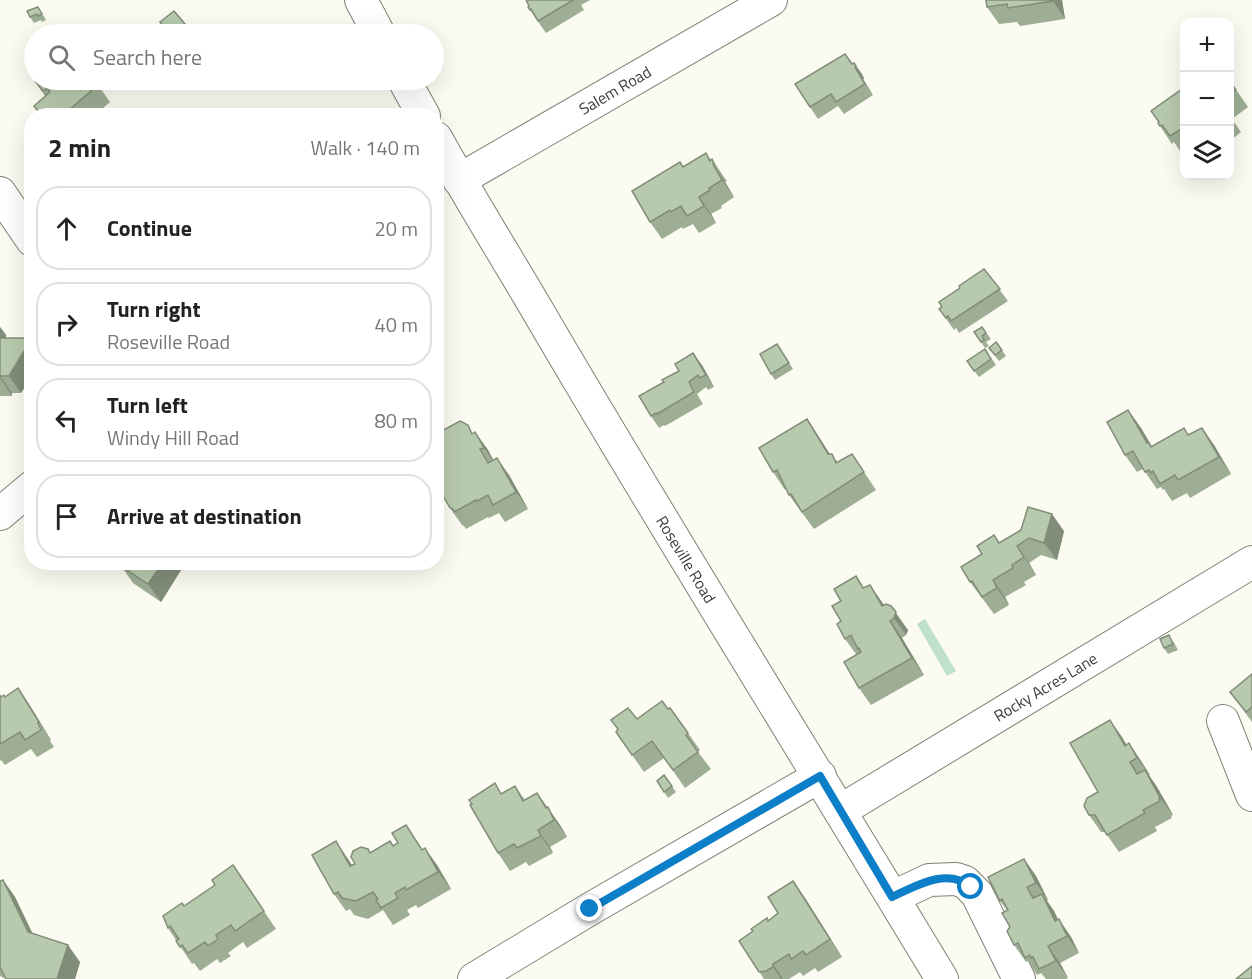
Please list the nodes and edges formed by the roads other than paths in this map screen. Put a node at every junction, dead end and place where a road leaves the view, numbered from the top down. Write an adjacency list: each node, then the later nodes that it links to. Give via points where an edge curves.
1 (361, 0): 3 (street)
2 (771, 0): 7 (street, Salem Road)
3 (374, 24)
4 (410, 90): 5 (street)
5 (420, 108)
6 (444, 153): 7 (street, Roseville Road)
7 (459, 180): 14 (street, Roseville Road, via 643,490)
8 (0, 193): 9 (street)
9 (24, 228)
10 (24, 494): 11 (street)
11 (0, 514)
12 (1252, 562): 16 (street, Rocky Acres Lane)
13 (1223, 721): 15 (street)
14 (820, 776): 16 (street, Roseville Road); 18 (street)
15 (1252, 795)
16 (840, 811): 17 (street, Roseville Road)
17 (892, 897): 19 (street, Roseville Road); 20 (street, via 929,880 965,882 977,894)
18 (474, 979)
19 (942, 979)
20 (1019, 979)

